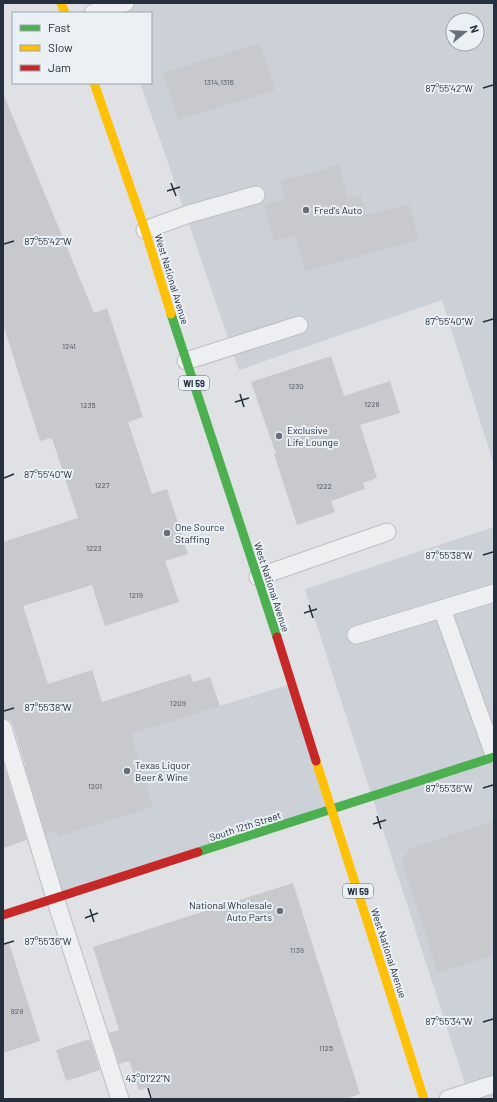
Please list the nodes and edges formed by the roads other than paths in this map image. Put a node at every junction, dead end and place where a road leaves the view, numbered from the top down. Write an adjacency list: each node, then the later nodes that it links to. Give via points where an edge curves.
1 (125, 3): 2 (lane)
2 (96, 12)
3 (94, 84): 5 (main road, West National Avenue / WI 59)
4 (256, 195): 5 (lane, via 189,214)
5 (145, 230): 7 (main road, West National Avenue / WI 59)
6 (299, 325): 7 (lane)
7 (186, 362): 9 (main road, West National Avenue / WI 59)
8 (387, 532): 9 (lane)
9 (258, 578): 15 (main road, West National Avenue / WI 59)
10 (494, 593): 11 (lane)
11 (442, 609): 12 (lane); 14 (lane)
12 (356, 635)
13 (3, 728): 16 (lane)
14 (494, 756): 15 (main road, South 12th Street)
15 (332, 809): 16 (main road, South 12th Street); 20 (main road, West National Avenue / WI 59)
16 (55, 898): 17 (main road, South 12th Street); 19 (lane)
17 (3, 915)
18 (494, 1084): 21 (lane)
19 (120, 1099)
20 (424, 1099)
21 (448, 1099)

